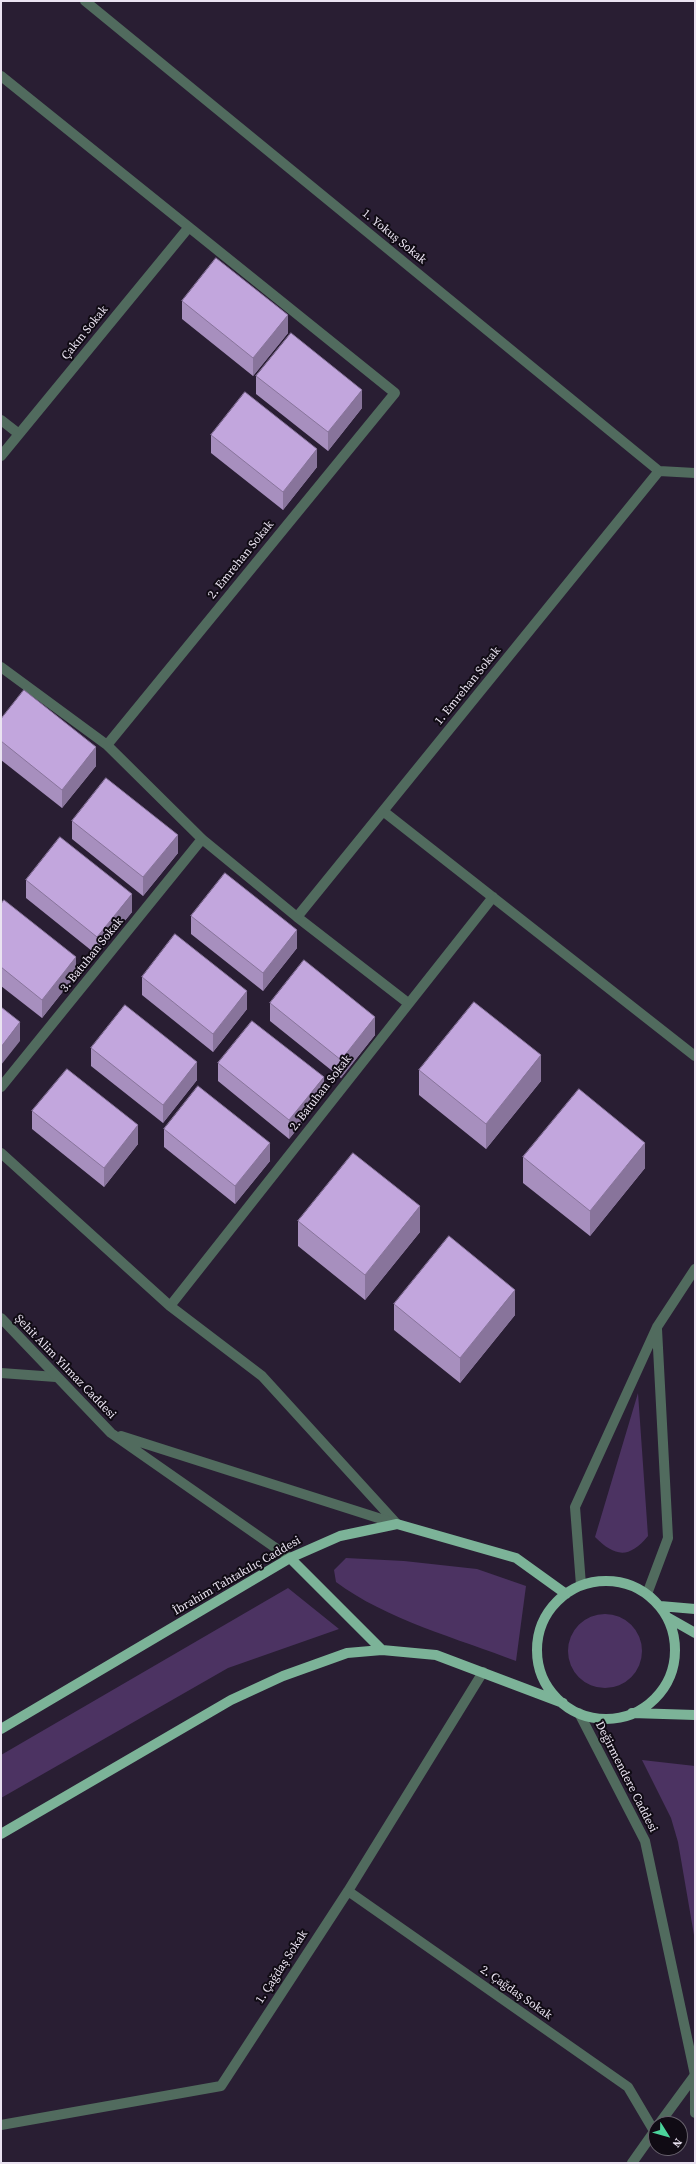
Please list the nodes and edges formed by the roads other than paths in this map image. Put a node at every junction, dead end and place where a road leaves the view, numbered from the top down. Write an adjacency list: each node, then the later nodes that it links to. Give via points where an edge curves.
1 (85, 1): 7 (street, 1. Yokuş Sokak)
2 (1, 76): 3 (street)
3 (189, 227): 5 (street, Çakın Sokak); 10 (street, 2. Emrehan Sokak, via 395,393)
4 (1, 420): 5 (street)
5 (19, 434): 6 (street, Çakın Sokak)
6 (1, 456)
7 (659, 471): 8 (street); 11 (street, 1. Emrehan Sokak)
8 (695, 473)
9 (1, 667): 10 (street)
10 (107, 744): 12 (street)
11 (383, 811): 13 (street); 14 (street, 1. Emrehan Sokak)
12 (202, 839): 14 (street); 17 (street, 3. Batuhan Sokak)
13 (493, 897): 15 (street, 2. Batuhan Sokak); 16 (street)
14 (297, 917): 15 (street)
15 (408, 1003): 20 (street, 2. Batuhan Sokak)
16 (695, 1056)
17 (1, 1087)
18 (1, 1153): 20 (street)
19 (695, 1269): 22 (street)
20 (170, 1306): 26 (street, via 262,1376)
21 (1, 1318): 24 (street, Şehit Alim Yılmaz Caddesi)
22 (656, 1327): 28 (street, via 574,1506); 30 (street, via 668,1538)
23 (1, 1373): 24 (street)
24 (56, 1377): 25 (street, Şehit Alim Yılmaz Caddesi)
25 (111, 1433): 26 (street); 27 (street, Şehit Alim Yılmaz Caddesi)
26 (397, 1524): 27 (main road, İbrahim Tahtakılıç Caddesi, via 340,1536); 29 (main road, İbrahim Tahtakılıç Caddesi, via 516,1558)
27 (290, 1558): 35 (main road); 41 (main road, İbrahim Tahtakılıç Caddesi)
28 (581, 1585): 29 (main road); 30 (main road, via 615,1581 632,1585)
29 (566, 1594): 37 (main road, via 552,1606 538,1639 542,1675)
30 (647, 1594): 31 (main road)
31 (660, 1606): 32 (main road); 33 (main road)
32 (695, 1609)
33 (667, 1617): 34 (main road); 39 (main road, via 675,1647 674,1664 668,1680 655,1697)
34 (695, 1633)
35 (382, 1650): 36 (main road, via 436,1655); 42 (main road, via 347,1653 283,1676 231,1700)
36 (483, 1672): 37 (main road); 43 (street, 1. Çağdaş Sokak)
37 (563, 1704): 38 (main road)
38 (579, 1713): 39 (main road, via 596,1718 615,1718); 44 (street, Değirmendere Caddesi, via 645,1841)
39 (632, 1713): 40 (main road)
40 (695, 1714)
41 (1, 1730)
42 (1, 1834)
43 (348, 1890): 46 (street, 2. Çağdaş Sokak, via 628,2087); 48 (street, 1. Çağdaş Sokak, via 221,2086)
44 (695, 2075): 45 (street, Değirmendere Caddesi); 47 (street)
45 (695, 2113)
46 (648, 2116)
47 (665, 2116)
48 (1, 2125)
49 (648, 2140): 50 (street)
50 (632, 2163)

